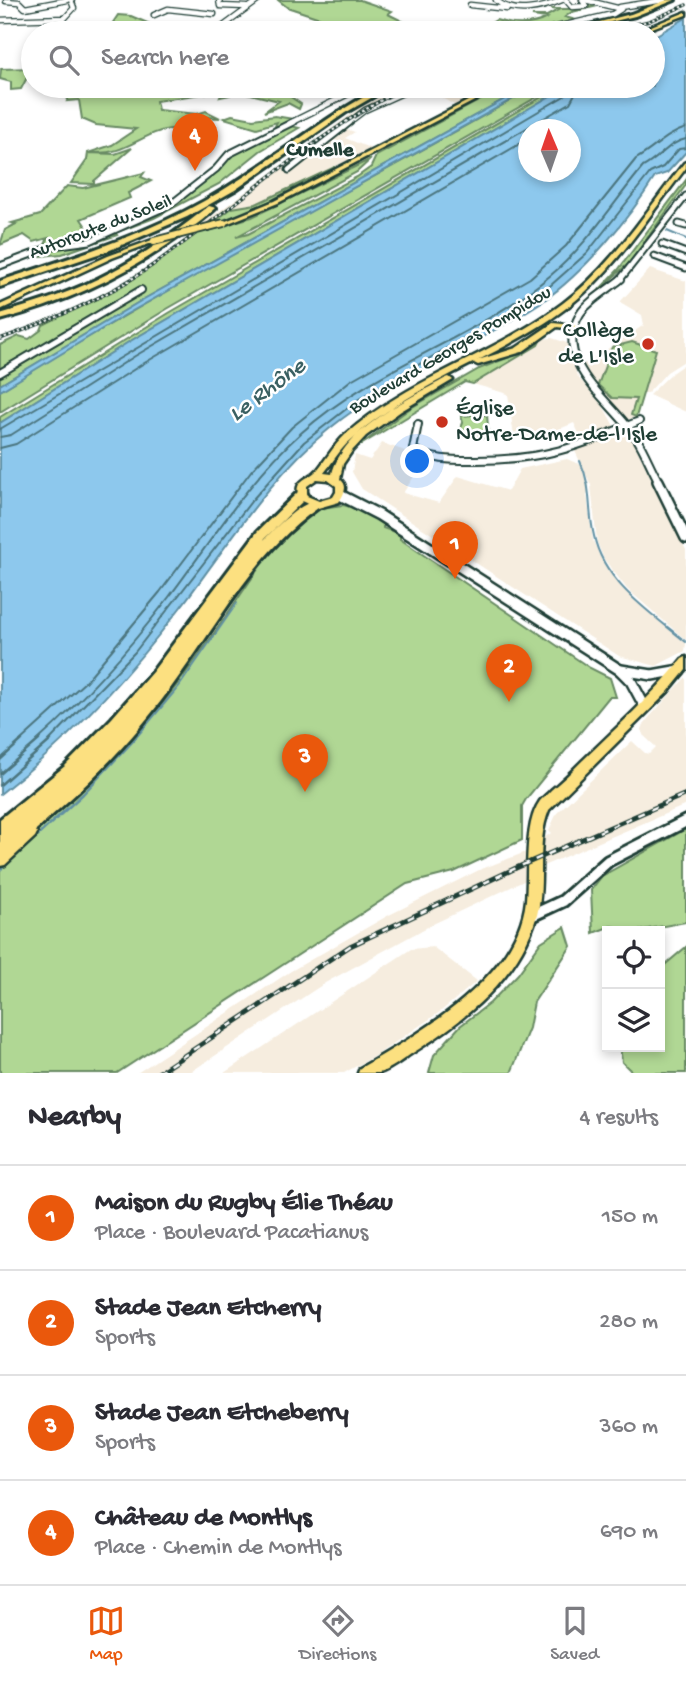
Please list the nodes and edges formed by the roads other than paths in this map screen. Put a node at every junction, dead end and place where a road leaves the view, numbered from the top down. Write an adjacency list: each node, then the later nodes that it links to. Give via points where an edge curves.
1 (69, 0): 13 (street); 24 (street, via 74,8 65,18)
2 (169, 0): 18 (street)
3 (219, 0): 14 (street, via 221,7)
4 (259, 0): 14 (street)
5 (496, 0): 16 (street)
6 (564, 0): 7 (street, via 578,8 586,6); 16 (street)
7 (583, 0): 17 (street)
8 (664, 0): 17 (street)
9 (672, 0): 27 (highway)
10 (681, 0): 28 (highway)
11 (6, 1): 13 (street, via 19,2 25,8)
12 (470, 5): 15 (street)
13 (36, 6): 19 (street)
14 (249, 7): 25 (street)
15 (477, 8): 16 (street); 22 (street)
16 (507, 8)
17 (620, 8): 26 (street)
18 (168, 9): 21 (street); 23 (street)
19 (41, 11)
20 (686, 13): 29 (main road)
21 (214, 14)
22 (488, 14)
23 (154, 15)
24 (0, 20)
25 (230, 21)
26 (583, 21)
27 (609, 21)
28 (622, 21)
29 (665, 21)
30 (340, 98): 45 (street, via 229,154 170,205 90,241 53,246)
31 (358, 98): 47 (highway, Autoroute du Soleil, via 182,211 112,241)
32 (367, 98): 38 (highway, Autoroute du Soleil)
33 (391, 98): 36 (street, via 370,107)
34 (477, 98): 50 (main road, bridge, via 276,202 224,223 110,257)
35 (686, 164): 58 (main road, Boulevard Georges Pompidou, via 581,292 534,325 386,409 340,444)
36 (289, 170)
37 (686, 174): 53 (main road, Boulevard Georges Pompidou, via 592,290 561,315)
38 (231, 188): 48 (highway, Autoroute du Soleil, via 135,238); 51 (highway, via 171,240 113,277)
39 (686, 195): 52 (street, via 635,266 585,308)
40 (679, 224): 41 (street)
41 (686, 226)
42 (662, 244): 43 (street)
43 (686, 253)
44 (654, 256): 46 (street)
45 (0, 267)
46 (686, 268)
47 (0, 276)
48 (0, 284)
49 (141, 290): 54 (street)
50 (3, 307)
51 (0, 317)
52 (573, 327): 53 (main road, via 556,325 519,350); 57 (street, via 581,372)
53 (478, 363): 59 (main road, Boulevard Georges Pompidou, via 370,430 340,459)
54 (0, 373)
55 (639, 421): 57 (street)
56 (418, 424): 57 (street, via 413,449 433,459 502,462 567,451)
57 (628, 426): 63 (street)
58 (317, 476): 59 (main road); 60 (main road, via 303,483)
59 (335, 480): 61 (main road)
60 (302, 495): 62 (main road); 69 (highway, via 261,535 117,723 70,771)
61 (340, 495): 62 (main road, via 330,504); 65 (street, via 379,515)
62 (314, 505): 66 (highway, via 271,539)
63 (686, 538)
64 (683, 666): 65 (street, via 652,675); 67 (main road)
65 (620, 670): 67 (street)
66 (160, 693): 70 (highway, via 76,784); 71 (main road, via 96,771)
67 (645, 707): 72 (main road, via 544,806 537,829)
68 (686, 821): 72 (street, via 608,861 562,905)
69 (0, 829)
70 (0, 846)
71 (0, 860)
72 (531, 916): 73 (main road, via 517,948 486,987 429,1032)
73 (365, 1073)

